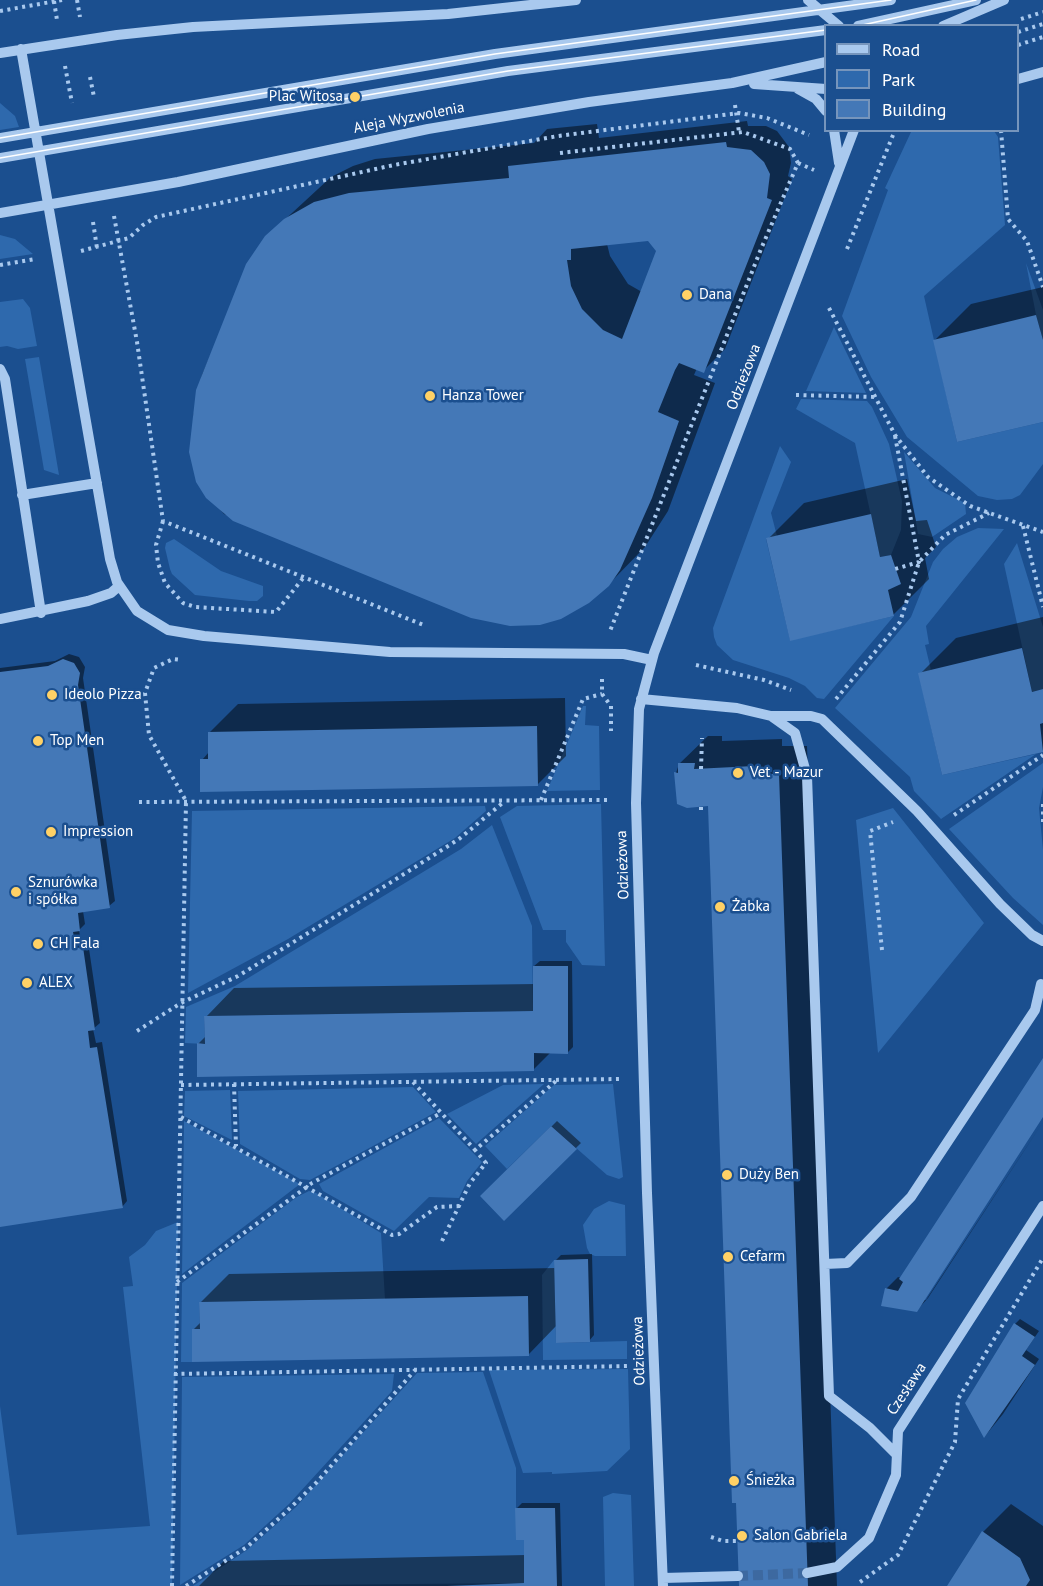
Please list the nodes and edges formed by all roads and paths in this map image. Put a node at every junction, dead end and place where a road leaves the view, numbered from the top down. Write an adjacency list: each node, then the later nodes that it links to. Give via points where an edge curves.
1 (62, 0): 8 (path)
2 (77, 0): 11 (path)
3 (576, 0): 21 (street, via 448,14 193,27)
4 (808, 0): 10 (street)
5 (891, 0): 10 (street)
6 (976, 0): 14 (street)
7 (1004, 0): 15 (street)
8 (54, 1): 9 (path); 12 (path)
9 (0, 11)
10 (823, 11): 13 (street); 32 (street, via 495,54)
11 (80, 19)
12 (58, 22)
13 (837, 24)
14 (867, 24)
15 (948, 24)
16 (1043, 24): 18 (path)
17 (824, 30): 40 (street, via 508,71)
18 (1019, 31)
19 (1043, 37): 20 (path)
20 (1019, 44)
21 (21, 49): 22 (street); 32 (street)
22 (0, 53)
23 (824, 62): 26 (street, Aleja Wyzwolenia)
24 (1043, 72): 25 (street)
25 (1019, 78)
26 (732, 83): 27 (street); 48 (street, Aleja Wyzwolenia, via 493,117)
27 (786, 85): 28 (street); 30 (street, via 809,94)
28 (824, 89)
29 (735, 101): 31 (path)
30 (824, 110)
31 (736, 113): 33 (path); 38 (path, via 760,116); 52 (path, via 558,136 372,170 156,217)
32 (36, 132): 39 (street); 40 (street)
33 (739, 132): 41 (path); 43 (path, via 790,149)
34 (834, 132): 45 (street, Odzieżowa, via 839,157)
35 (853, 132): 45 (street, Odzieżowa)
36 (894, 132): 47 (path)
37 (1001, 132): 58 (path, via 1008,219 1027,241)
38 (814, 137)
39 (0, 138)
40 (39, 152): 42 (street); 48 (street)
41 (560, 153)
42 (0, 158)
43 (798, 163): 44 (path); 79 (path, via 609,633)
44 (819, 171)
45 (836, 178): 82 (street, Odzieżowa)
46 (864, 189): 47 (path)
47 (871, 192): 54 (path)
48 (49, 205): 50 (street, Aleja Wyzwolenia); 64 (street)
49 (113, 212): 52 (path)
50 (0, 213)
51 (93, 224): 53 (path)
52 (118, 243): 53 (path); 67 (path)
53 (97, 248): 55 (path)
54 (847, 249)
55 (78, 252)
56 (37, 259): 57 (path)
57 (0, 265)
58 (1043, 287)
59 (829, 308): 62 (path)
60 (0, 369): 65 (street, via 5,379)
61 (796, 395): 62 (path)
62 (876, 397): 63 (path)
63 (895, 435): 66 (path, via 928,477 970,506); 70 (path)
64 (97, 483): 65 (street); 73 (street, via 110,559)
65 (22, 495): 76 (street)
66 (989, 513): 68 (path); 70 (path, via 945,535)
67 (163, 521): 72 (path); 74 (path, via 156,546 165,583 183,603)
68 (1023, 525): 69 (path); 75 (path)
69 (1043, 532)
70 (919, 562): 71 (path); 85 (path, via 900,622)
71 (896, 569)
72 (304, 577): 74 (path, via 276,612); 78 (path)
73 (119, 586): 76 (street, via 88,602); 80 (street, via 132,606 147,619 174,632)
74 (195, 607): 80 (path)
75 (1043, 607)
76 (41, 613): 77 (street)
77 (0, 619)
78 (427, 627)
79 (598, 632)
80 (194, 635): 81 (street, via 390,652); 95 (path, via 190,660 173,659 154,668 145,693 149,735)
81 (601, 654): 82 (street); 84 (path)
82 (652, 660): 86 (street, Odzieżowa)
83 (696, 665): 89 (path, via 764,680 796,692)
84 (602, 694): 87 (path); 93 (path, via 583,699)
85 (837, 698)
86 (641, 699): 88 (street, via 737,708); 133 (street, Odzieżowa, via 636,738 636,803)
87 (611, 706)
88 (771, 716): 89 (street); 121 (street, via 795,733 807,776)
89 (811, 716): 102 (street, via 822,719 909,804 1000,904)
90 (702, 738): 92 (path)
91 (1043, 755): 98 (path)
92 (700, 769)
93 (540, 800): 94 (path); 96 (path)
94 (612, 800)
95 (186, 801): 96 (path); 97 (path); 105 (path)
96 (506, 801): 105 (path, via 459,839 393,881 238,976)
97 (139, 802)
98 (971, 804)
99 (1043, 804): 101 (path)
100 (902, 819): 103 (path, via 870,831)
101 (1043, 822)
102 (1043, 941)
103 (882, 950)
104 (1041, 984): 121 (street, via 1035,1010 911,1197 847,1263)
105 (181, 1003): 106 (path); 111 (path)
106 (137, 1031)
107 (620, 1079): 108 (path)
108 (556, 1080): 109 (path); 115 (path)
109 (413, 1081): 110 (path); 112 (path)
110 (234, 1084): 111 (path); 114 (path)
111 (181, 1085): 113 (path)
112 (441, 1113): 115 (path); 116 (path)
113 (180, 1117): 114 (path); 122 (path)
114 (236, 1146): 116 (path)
115 (475, 1150): 117 (path, via 486,1163 470,1183)
116 (308, 1186): 117 (path, via 392,1234 399,1234 437,1207); 122 (path)
117 (460, 1206): 119 (path)
118 (1043, 1206): 126 (street, Czesława, via 897,1431)
119 (442, 1241)
120 (1043, 1258): 134 (path, via 958,1399 955,1442 898,1555)
121 (825, 1264): 126 (street, via 830,1396)
122 (176, 1282): 125 (path)
123 (632, 1365): 124 (path)
124 (415, 1370): 125 (path); 136 (path, via 285,1513 247,1547)
125 (174, 1374): 135 (path)
126 (896, 1454): 131 (street, Czesława, via 896,1475 869,1538 837,1567)
127 (840, 1534): 129 (path)
128 (711, 1537): 130 (path)
129 (806, 1538)
130 (737, 1541)
131 (807, 1573)
132 (738, 1576): 133 (street)
133 (663, 1582)
134 (856, 1585)
135 (172, 1586)
136 (186, 1586)

